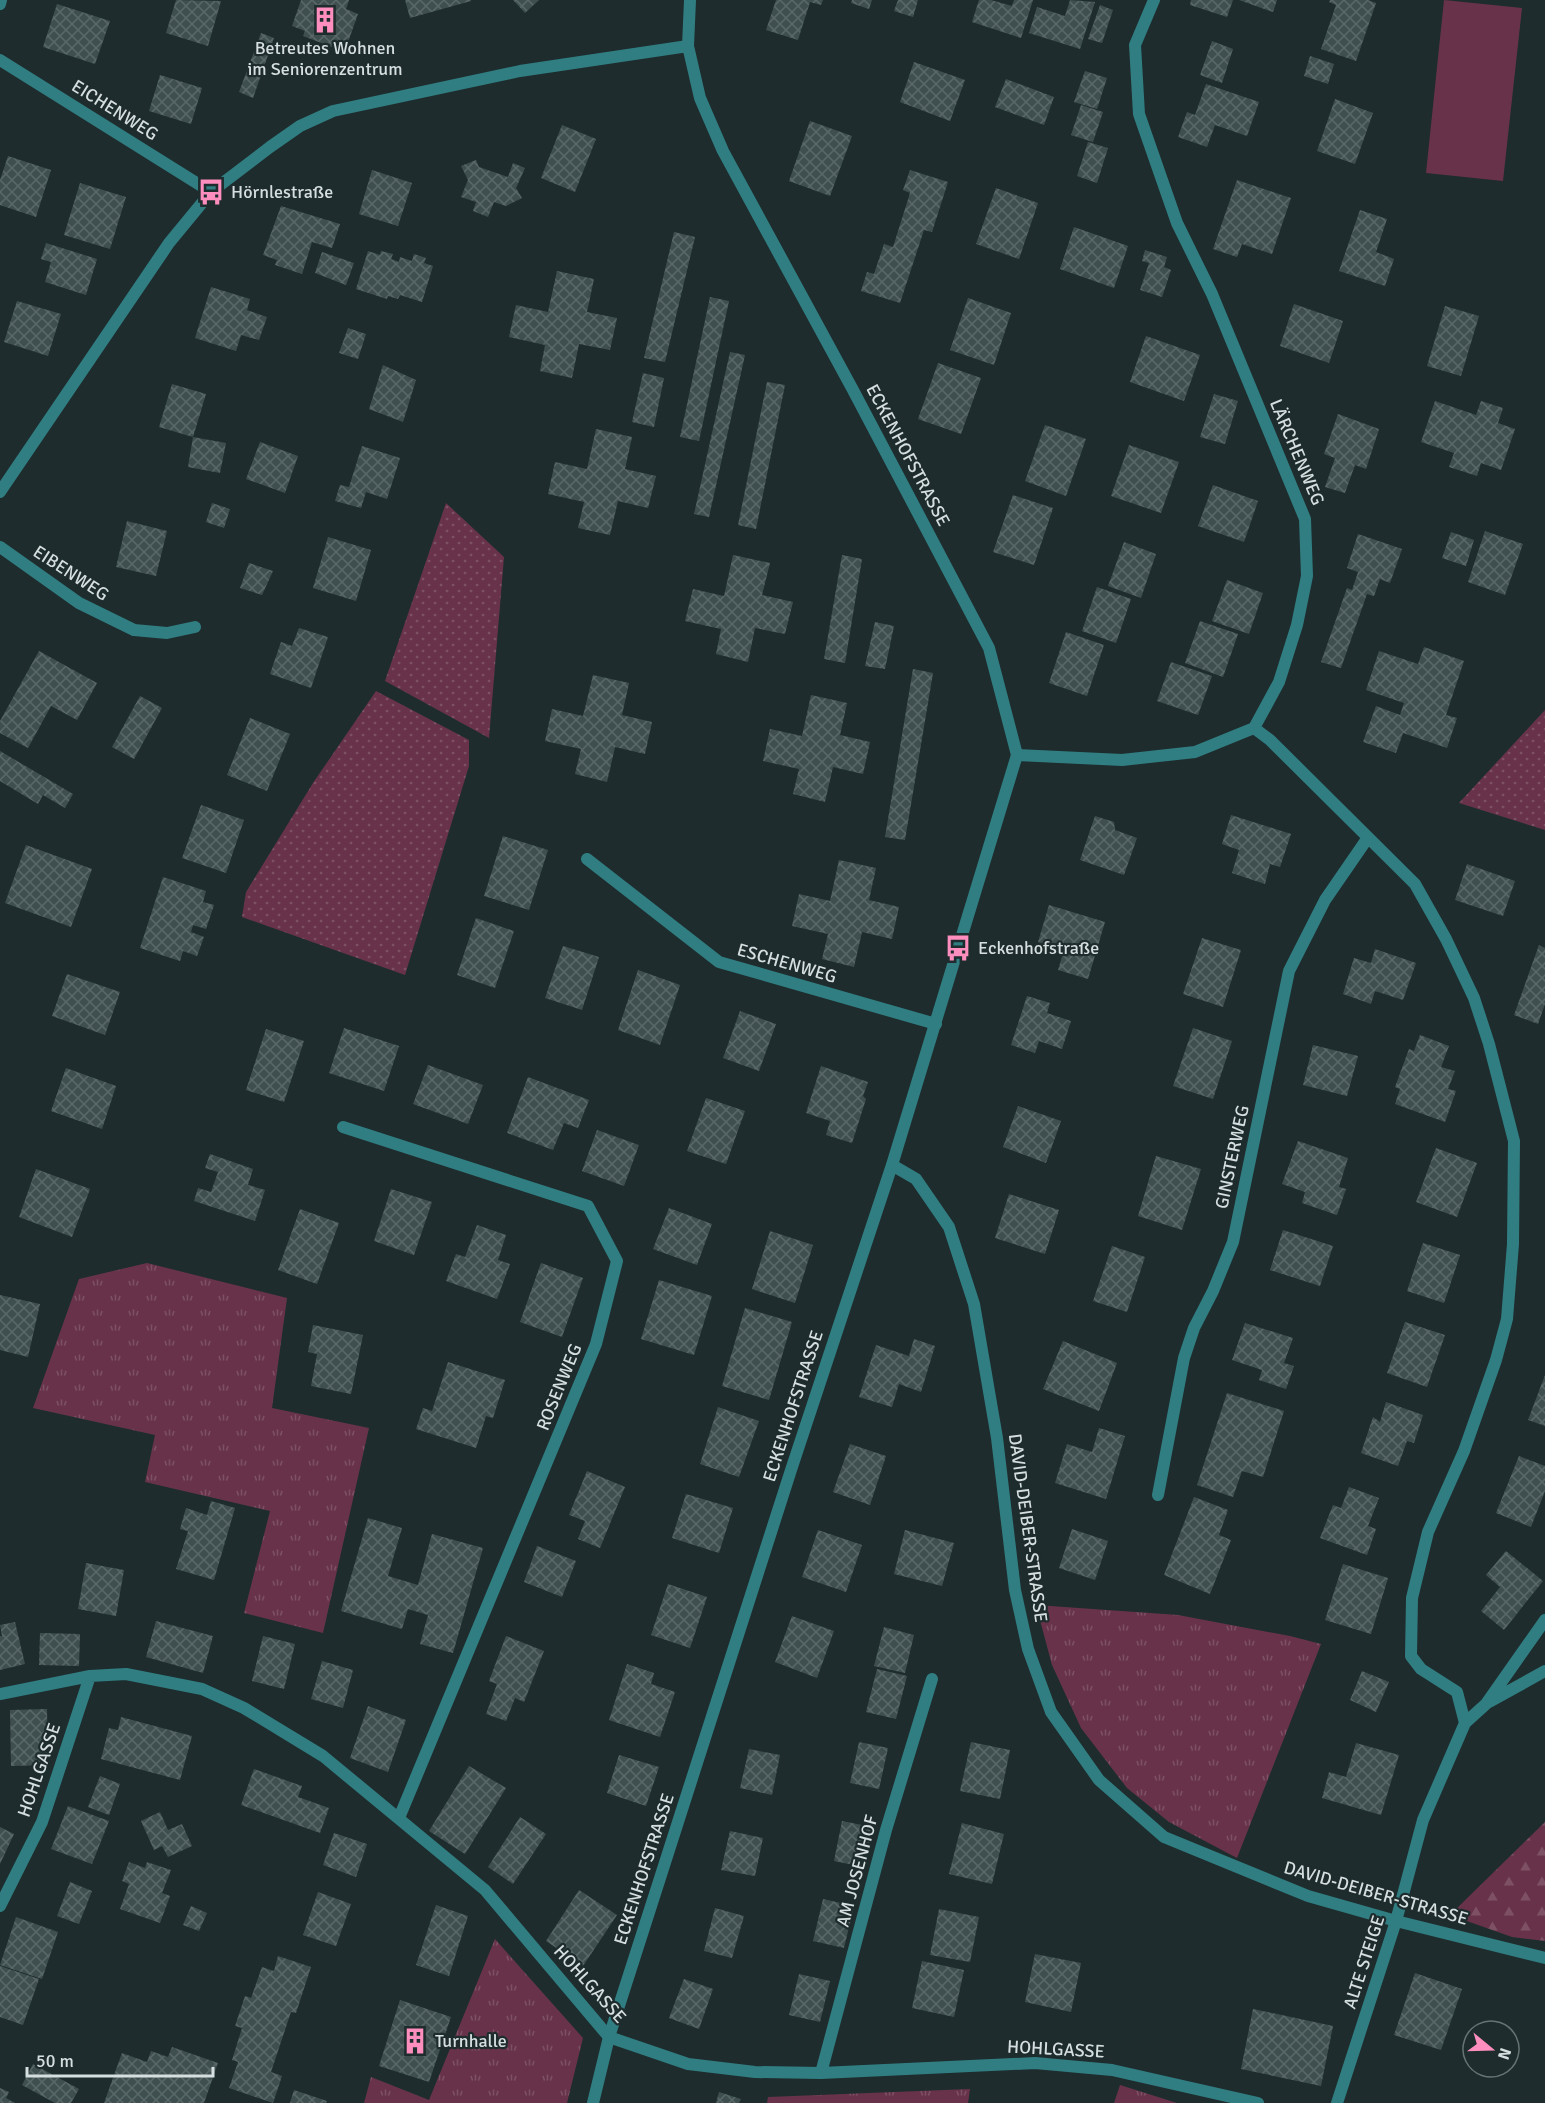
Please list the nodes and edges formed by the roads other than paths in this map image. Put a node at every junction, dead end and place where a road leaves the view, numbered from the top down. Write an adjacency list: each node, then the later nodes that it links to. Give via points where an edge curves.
1 (690, 0): 3 (street, ECKENHOFSTRASSE)
2 (1154, 0): 9 (street, LÄRCHENWEG, via 1135,45 1139,114 1177,223 1212,294 1305,519 1307,576 1297,625 1279,682)
3 (688, 46): 5 (street, via 520,71 333,111 300,126); 10 (street, ECKENHOFSTRASSE, via 700,98 723,152 989,648)
4 (0, 60): 5 (street, EICHENWEG)
5 (211, 192): 6 (street, via 168,243)
6 (0, 492)
7 (0, 547): 8 (street, EIBENWEG, via 79,603 134,630 167,633)
8 (195, 627)
9 (1254, 728): 10 (street, via 1195,752 1122,760); 11 (street)
10 (1017, 755): 13 (street, ECKENHOFSTRASSE)
11 (1367, 838): 16 (street, GINSTERWEG, via 1325,900 1289,971 1233,1242 1184,1358); 23 (street, via 1415,884 1446,939 1474,998 1514,1141 1513,1244 1507,1318 1464,1451 1428,1532 1412,1598 1411,1656 1421,1669 1457,1692)
12 (587, 859): 13 (street, ESCHENWEG, via 719,962)
13 (936, 1024): 15 (street, ECKENHOFSTRASSE)
14 (343, 1127): 24 (street, ROSENWEG, via 588,1206 617,1261 596,1344)
15 (892, 1165): 26 (street, DAVID-DEIBER-STRASSE, via 916,1179 949,1227 974,1305 997,1438 1015,1590 1028,1649 1051,1712 1099,1780 1164,1837 1308,1896); 28 (street, ECKENHOFSTRASSE)
16 (1158, 1495)
17 (1545, 1620): 22 (street, ALTE STEIGE)
18 (1545, 1671): 22 (street, ALTE STEIGE)
19 (90, 1676): 21 (street, HOHLGASSE); 24 (street, HOHLGASSE, via 126,1674 202,1689 244,1708 323,1756); 25 (street, HOHLGASSE, via 42,1822)
20 (932, 1679): 29 (street, AM JOSENHOF, via 886,1830)
21 (0, 1694)
22 (1486, 1704): 23 (street, ALTE STEIGE)
23 (1465, 1723): 26 (street, ALTE STEIGE, via 1423,1820)
24 (399, 1818): 28 (street, HOHLGASSE, via 485,1890)
25 (0, 1906)
26 (1396, 1921): 27 (street, DAVID-DEIBER-STRASSE); 32 (street, ALTE STEIGE)
27 (1545, 1958)
28 (609, 2037): 29 (street, HOHLGASSE, via 688,2064 754,2072); 30 (street, ECKENHOFSTRASSE)
29 (821, 2073): 31 (street, HOHLGASSE, via 1035,2062 1112,2070)
30 (593, 2103)
31 (1258, 2103)
32 (1337, 2103)

